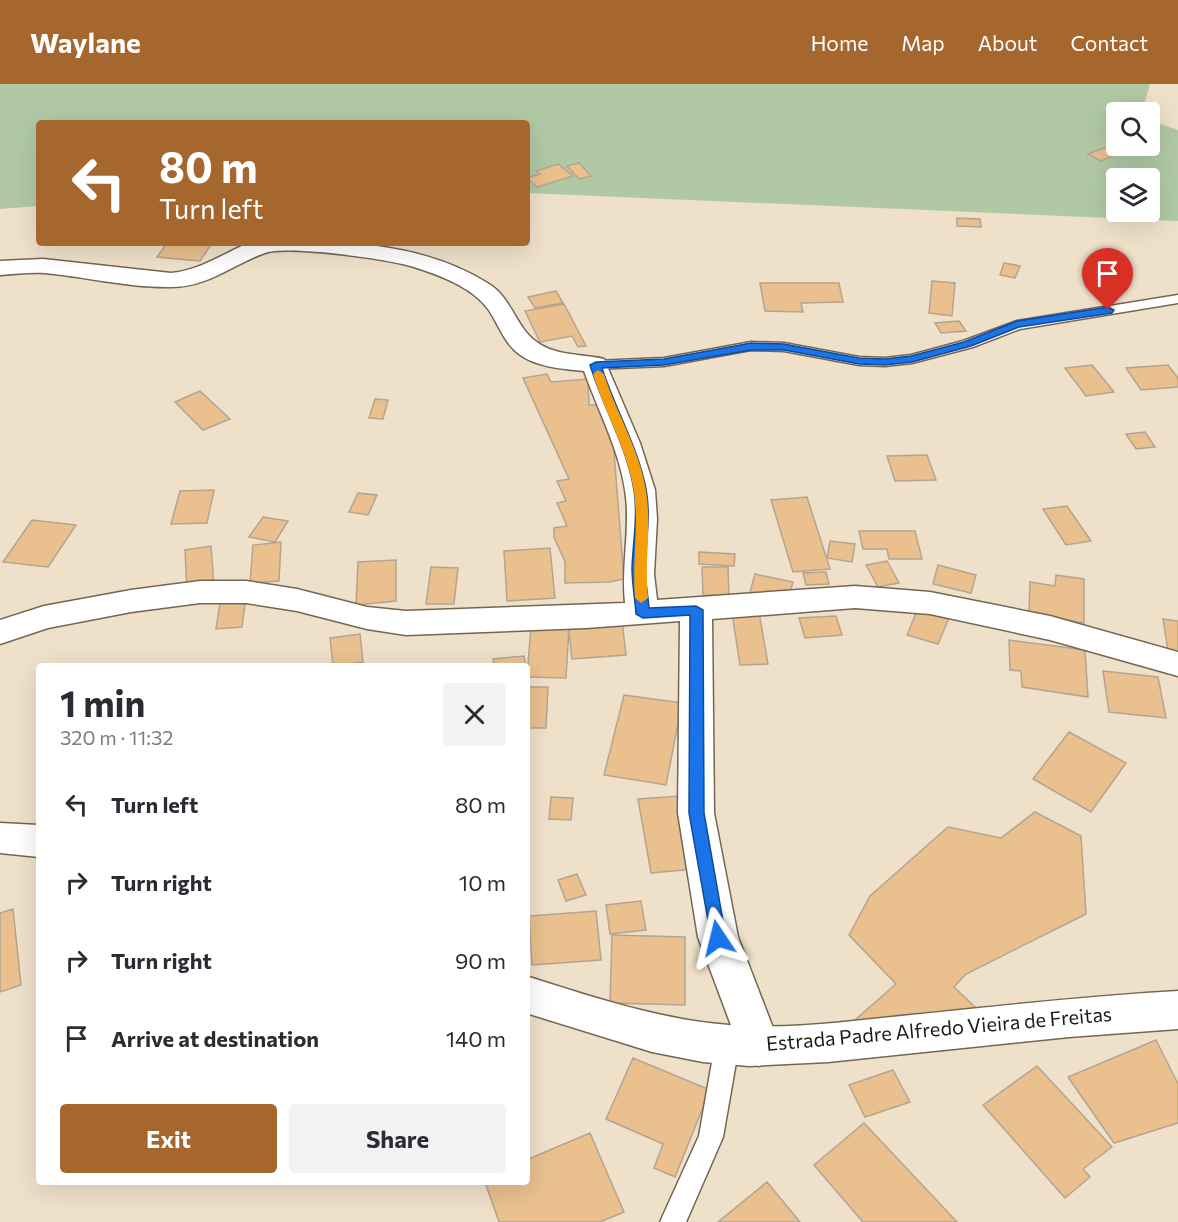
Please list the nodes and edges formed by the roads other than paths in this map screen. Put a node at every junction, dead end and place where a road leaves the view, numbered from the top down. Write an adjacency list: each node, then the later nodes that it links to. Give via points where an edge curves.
1 (266, 246): 3 (street, via 192,278 171,280 43,266)
2 (312, 246): 5 (street, via 383,252 442,268 483,291 503,310 523,345 546,357)
3 (0, 268)
4 (1178, 299): 5 (lane, via 1017,325 968,344 903,360 859,361 784,347 751,346 664,362)
5 (596, 365): 7 (street, via 640,489)
6 (696, 610): 7 (street); 9 (street, via 855,597 930,603 1050,628); 14 (street, via 696,813 718,938)
7 (643, 614): 8 (street, via 406,622 367,618 246,592 200,592 44,617)
8 (0, 632)
9 (1178, 664)
10 (0, 838): 11 (street)
11 (36, 841)
12 (530, 995): 14 (street, Estrada Padre Alfredo Vieira de Freitas, via 633,1029)
13 (1178, 1010): 14 (street, Estrada Padre Alfredo Vieira de Freitas, via 1119,1012 845,1041)
14 (743, 1046): 15 (lane, via 711,1137)
15 (673, 1222)

